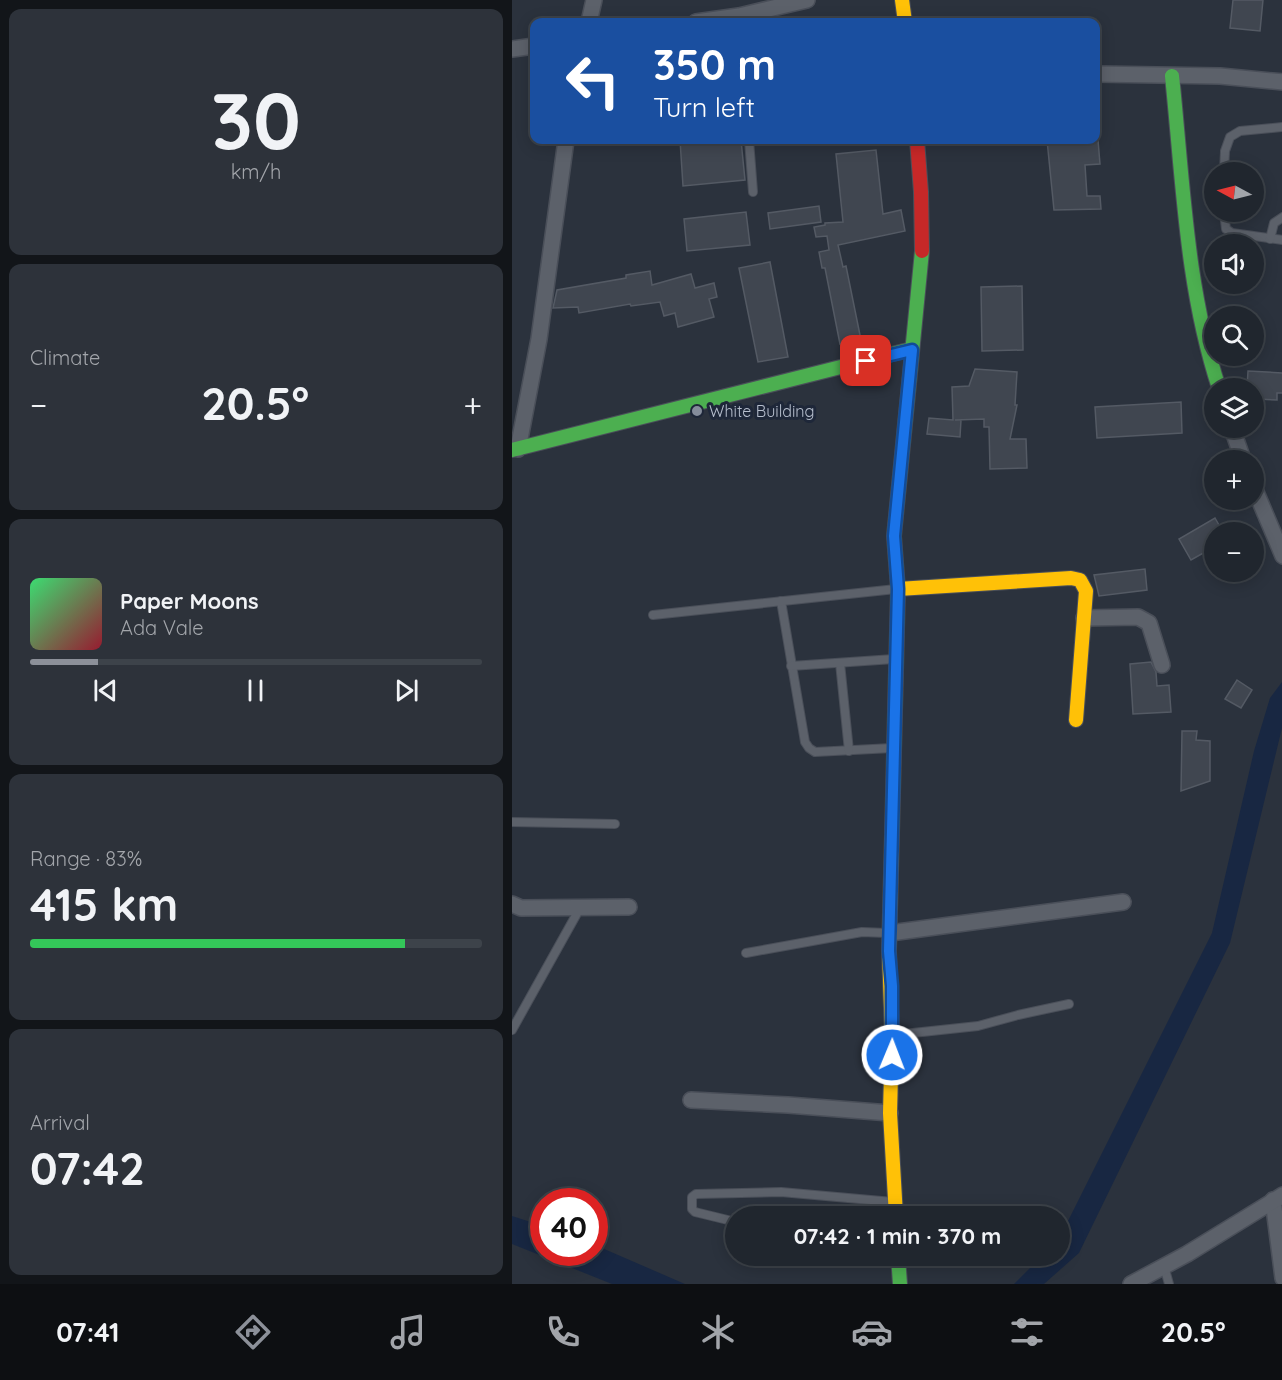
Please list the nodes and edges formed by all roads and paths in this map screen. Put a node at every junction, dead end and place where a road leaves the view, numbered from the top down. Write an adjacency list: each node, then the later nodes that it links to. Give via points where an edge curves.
1 (594, 0): 4 (street)
2 (807, 0): 5 (street)
3 (902, 0): 6 (street)
4 (590, 18)
5 (743, 18)
6 (904, 18)
7 (530, 47): 8 (street)
8 (512, 49)
9 (1100, 74): 10 (street)
10 (1172, 76): 11 (street); 23 (street, via 1194,288)
11 (1283, 82)
12 (1283, 127): 16 (lane, via 1240,131 1230,137)
13 (565, 144): 24 (street, via 539,339)
14 (749, 144): 17 (lane)
15 (917, 144): 22 (street, via 922,264)
16 (1224, 162)
17 (753, 192)
18 (1283, 217): 20 (lane, via 1274,223)
19 (1225, 222): 20 (lane, via 1232,233)
20 (1270, 238): 21 (lane)
21 (1283, 240)
22 (912, 350): 24 (street); 27 (street, via 894,536)
23 (1216, 378)
24 (515, 449)
25 (1264, 510): 26 (street)
26 (1283, 556)
27 (898, 589): 28 (lane); 30 (street, via 1071,578 1080,580 1086,591); 31 (street)
28 (781, 601): 29 (lane); 34 (lane)
29 (653, 615)
30 (1084, 618): 33 (street, via 1138,617 1149,622); 35 (street)
31 (896, 659): 32 (lane); 36 (street)
32 (840, 663): 34 (lane); 37 (lane)
33 (1162, 665)
34 (791, 666): 37 (lane, via 809,748 815,752)
35 (1076, 720)
36 (894, 747): 37 (lane); 44 (street)
37 (849, 751)
38 (512, 822): 39 (lane)
39 (615, 824)
40 (1123, 902): 44 (street)
41 (512, 904): 43 (street, via 521,908)
42 (629, 907): 43 (street)
43 (580, 908): 47 (lane)
44 (890, 933): 45 (lane, via 862,932); 48 (street)
45 (746, 954)
46 (1069, 1004): 48 (lane, via 978,1026)
47 (512, 1030)
48 (892, 1036): 50 (street)
49 (691, 1100): 50 (street)
50 (890, 1113): 53 (street)
51 (1278, 1198): 56 (street); 57 (street)
52 (875, 1206): 54 (lane, via 781,1192 692,1197 695,1212)
53 (895, 1206)
54 (725, 1219)
55 (899, 1266): 58 (street)
56 (1164, 1266): 59 (street); 60 (lane)
57 (1283, 1278)
58 (900, 1284)
59 (1132, 1284)
60 (1169, 1284)

